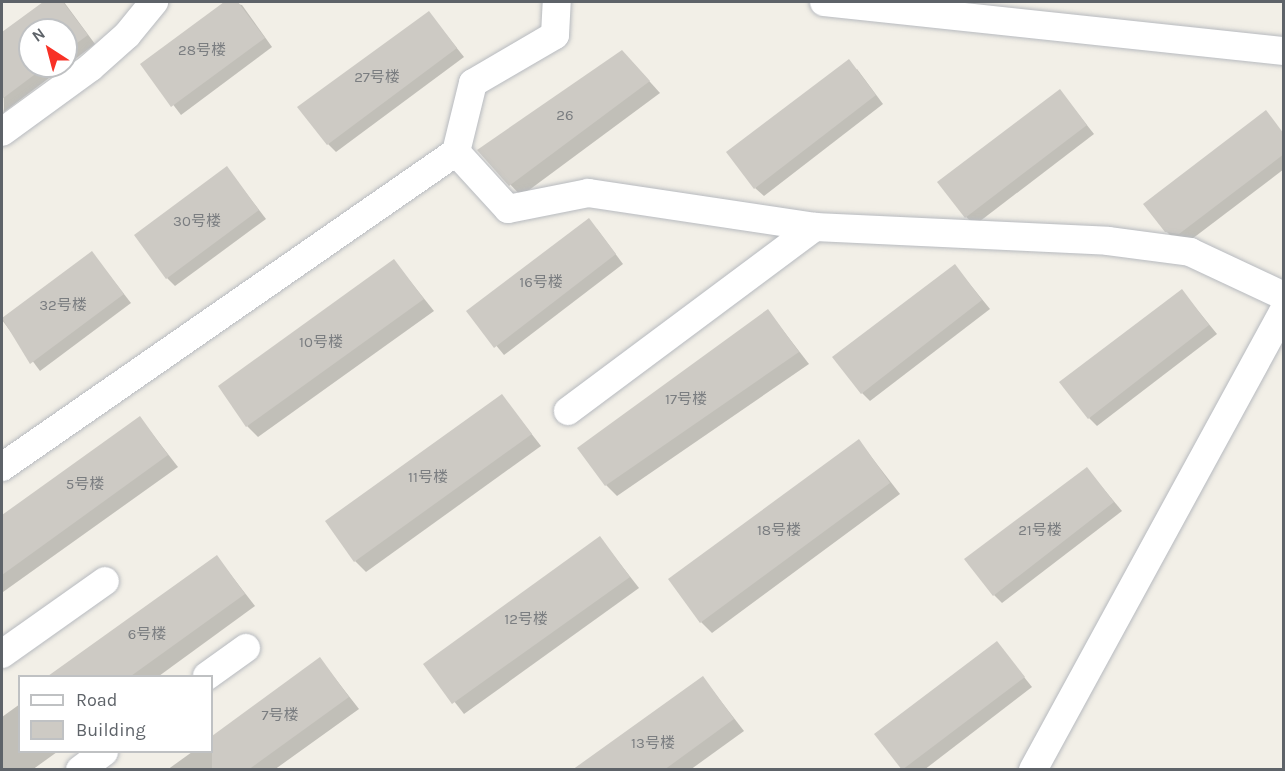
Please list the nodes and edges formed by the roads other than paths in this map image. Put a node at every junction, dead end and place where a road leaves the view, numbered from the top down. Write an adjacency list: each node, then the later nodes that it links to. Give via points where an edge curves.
1 (154, 2): 5 (street, via 127,35 91,67)
2 (557, 2): 6 (street, via 555,35 473,83)
3 (824, 2): 4 (street)
4 (1284, 51)
5 (2, 132)
6 (456, 152): 7 (street, via 508,209 588,194); 11 (street)
7 (815, 227): 8 (street, via 1108,242 1190,252); 10 (street)
8 (1284, 296)
9 (1284, 310): 18 (street)
10 (568, 411)
11 (2, 467)
12 (105, 581): 14 (street)
13 (246, 648): 15 (street)
14 (2, 654)
15 (208, 675)
16 (103, 753): 17 (street)
17 (80, 770)
18 (1033, 770)

